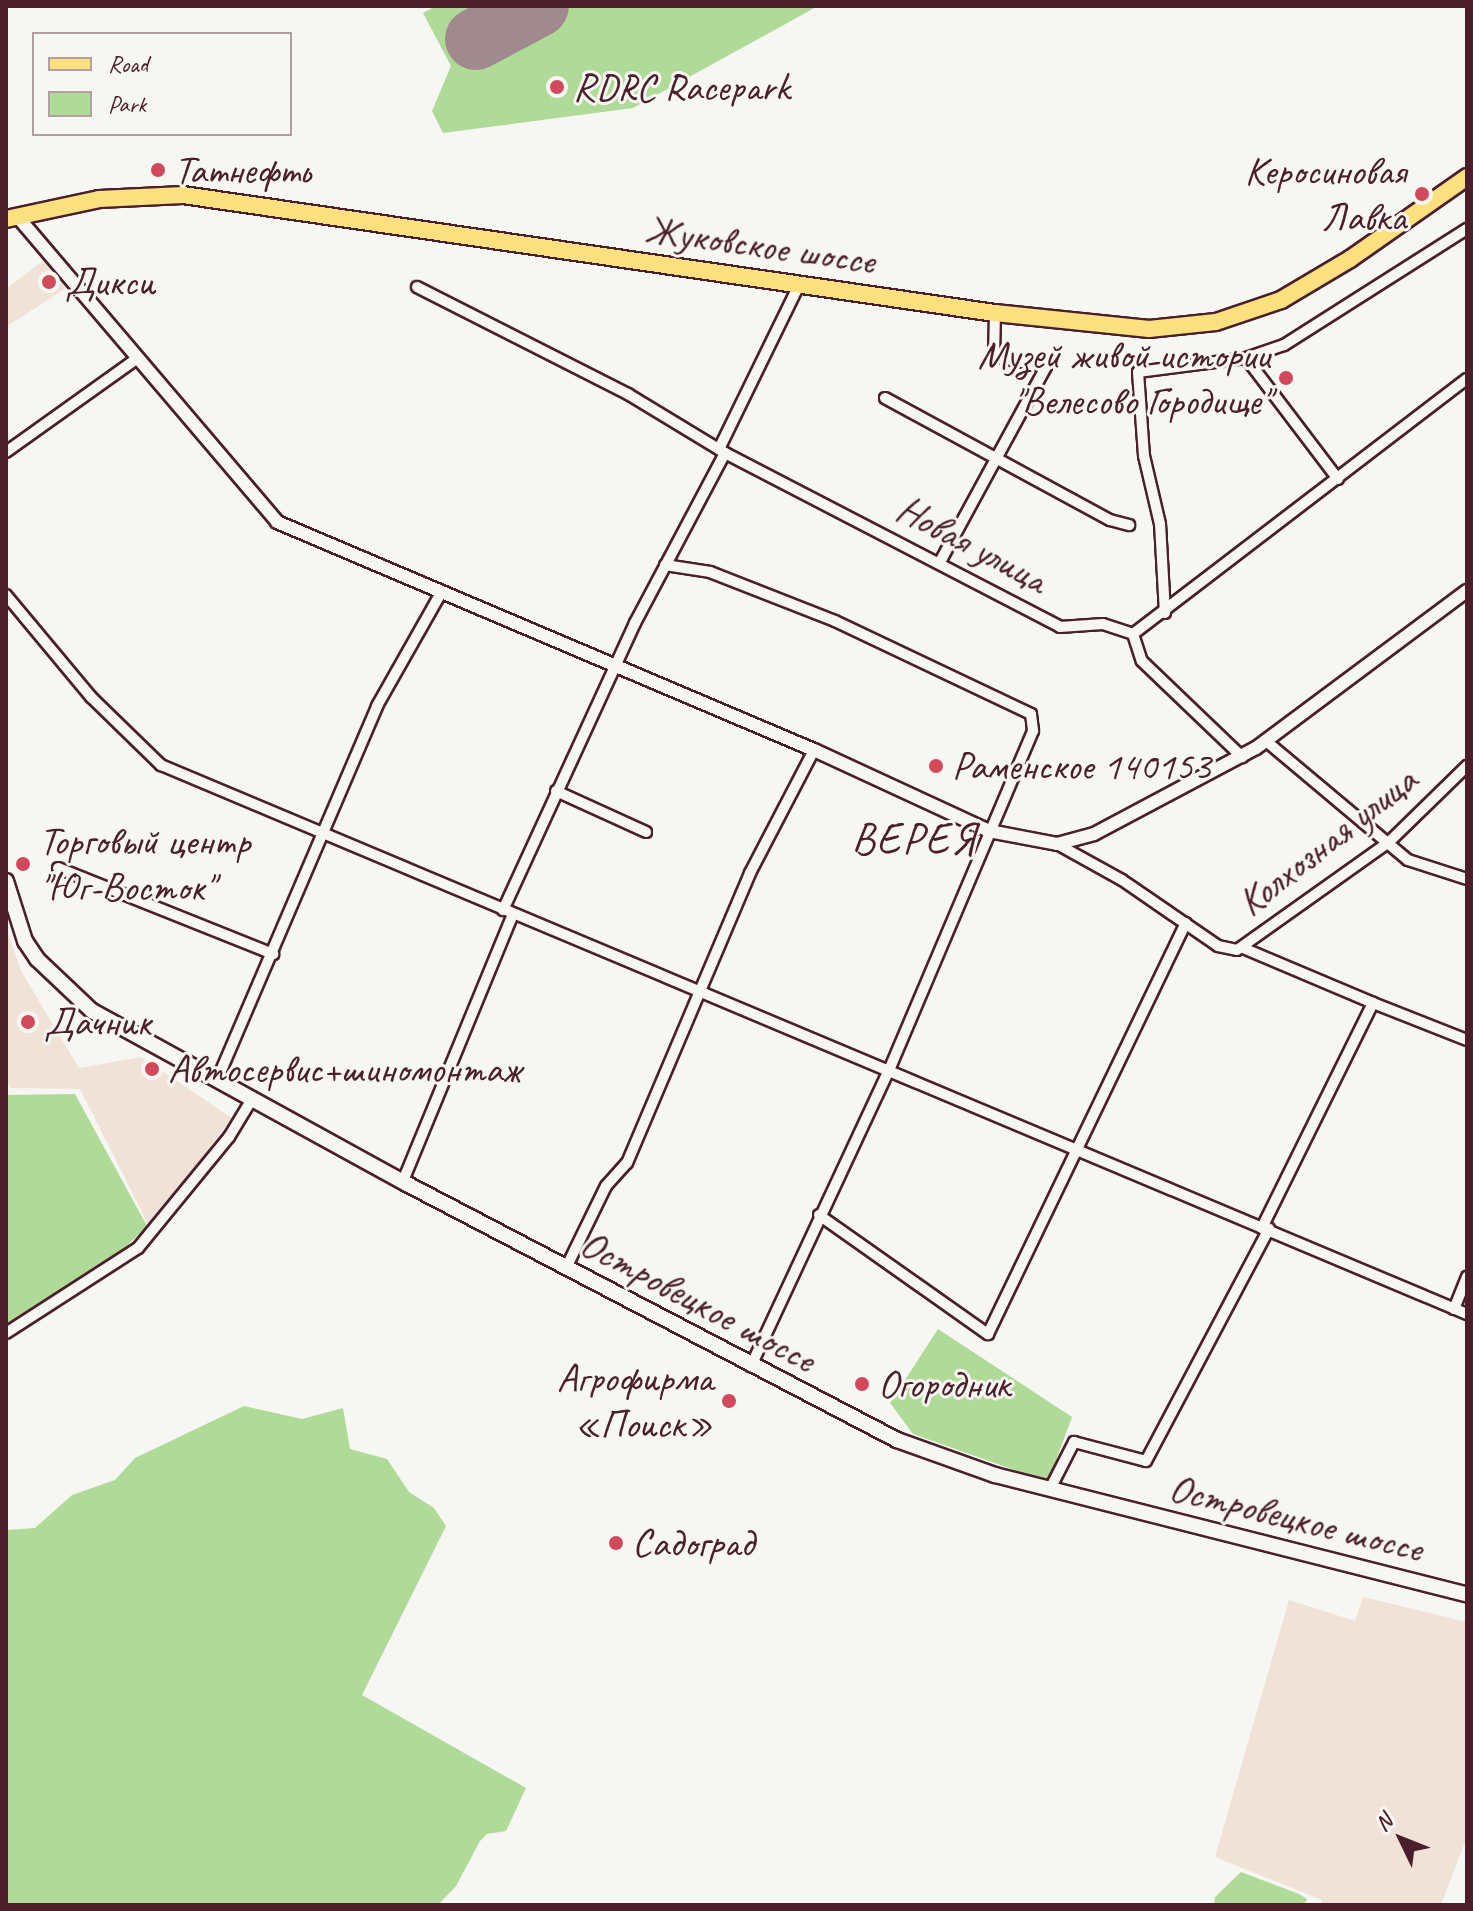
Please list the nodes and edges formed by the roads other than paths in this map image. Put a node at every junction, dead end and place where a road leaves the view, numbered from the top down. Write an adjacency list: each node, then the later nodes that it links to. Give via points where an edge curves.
1 (1467, 177): 6 (main road, Жуковское шоссе, via 1322,276 1235,317 1149,329)
2 (12, 218): 4 (main road, Жуковское шоссе, via 99,199 183,195); 7 (street)
3 (1467, 229): 8 (street, via 1332,318 1284,345)
4 (799, 285): 6 (main road, Жуковское шоссе); 11 (street)
5 (417, 287): 11 (street, Новая улица, via 628,394)
6 (995, 313): 13 (street, via 994,356 1046,367)
7 (138, 358): 12 (street); 19 (street, via 277,522)
8 (1246, 358): 14 (street); 21 (street, via 1138,372 1144,456 1160,524)
9 (1467, 379): 14 (street)
10 (885, 398): 13 (street)
11 (722, 451): 16 (street, Новая улица); 17 (street)
12 (6, 452)
13 (995, 460): 15 (street); 16 (street)
14 (1338, 479): 21 (street)
15 (1129, 525)
16 (940, 562): 22 (street, Новая улица, via 1060,627 1103,624)
17 (665, 565): 23 (street); 30 (street, via 710,572 835,621 1031,714 1033,731)
18 (1467, 591): 24 (street)
19 (441, 593): 23 (street); 29 (street, via 377,706)
20 (6, 595): 29 (street, via 142,752 161,765)
21 (1165, 613): 22 (street)
22 (1133, 634): 26 (street, via 1142,661)
23 (616, 666): 25 (street); 28 (street)
24 (1266, 741): 26 (street); 32 (street)
25 (814, 750): 30 (street); 41 (street, via 750,873)
26 (1242, 757): 33 (street, via 1094,834)
27 (1467, 766): 32 (street, Колхозная улица)
28 (556, 791): 31 (street); 37 (street)
29 (326, 831): 37 (street); 40 (street)
30 (989, 831): 33 (street); 44 (street)
31 (646, 832)
32 (1389, 842): 35 (street, via 1424,868); 39 (street, Колхозная улица)
33 (1057, 844): 38 (street, Колхозная улица)
34 (58, 868): 40 (street)
35 (1467, 879)
36 (6, 881): 45 (main road, Островецкое шоссе, via 25,941 50,976 92,1011)
37 (508, 912): 41 (street); 48 (street)
38 (1186, 923): 39 (street, Колхозная улица, via 1218,946); 47 (street)
39 (1243, 948): 42 (street)
40 (273, 954): 45 (street)
41 (698, 991): 44 (street); 51 (street, via 627,1163 606,1186)
42 (1373, 1003): 43 (street); 50 (street)
43 (1467, 1040)
44 (889, 1070): 47 (street); 49 (street)
45 (217, 1080): 46 (main road, Островецкое шоссе)
46 (252, 1099): 48 (main road, Островецкое шоссе); 55 (street, via 229,1137 138,1248)
47 (1077, 1149): 49 (street, via 988,1334); 50 (street)
48 (403, 1181): 51 (main road, Островецкое шоссе)
49 (819, 1215): 56 (street)
50 (1266, 1228): 53 (street); 57 (street, via 1146,1461 1074,1442)
51 (566, 1268): 56 (main road, Островецкое шоссе)
52 (1467, 1277): 53 (street)
53 (1454, 1309): 54 (street)
54 (1467, 1314)
55 (6, 1333)
56 (751, 1366): 57 (main road, Островецкое шоссе, via 897,1440)
57 (1050, 1489): 58 (main road, Островецкое шоссе)
58 (1467, 1594)

